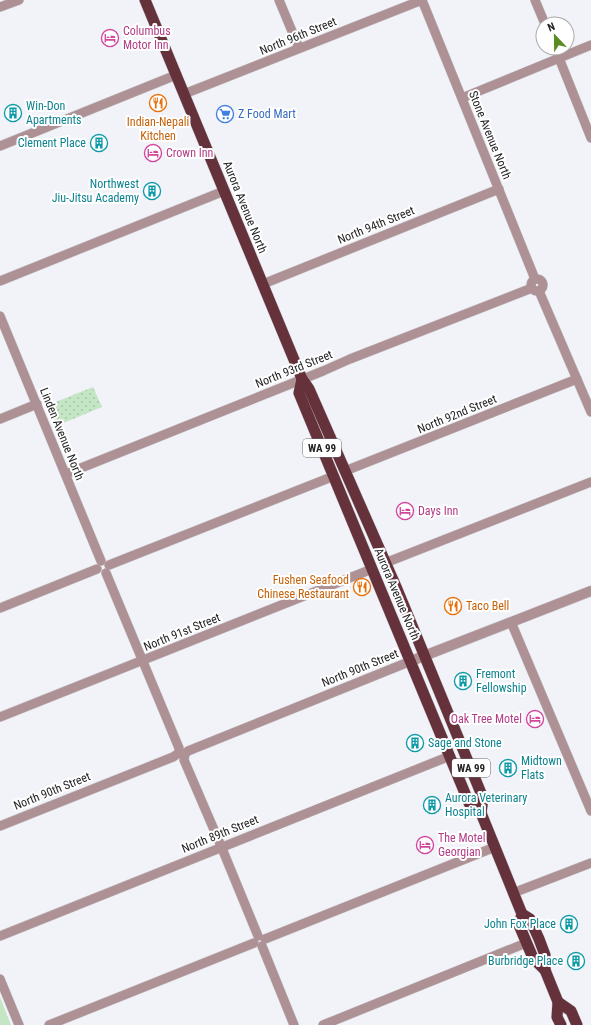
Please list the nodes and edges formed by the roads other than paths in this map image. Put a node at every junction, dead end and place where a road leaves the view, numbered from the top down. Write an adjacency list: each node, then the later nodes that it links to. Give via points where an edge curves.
1 (18, 0): 6 (street)
2 (145, 0): 12 (highway, Aurora Avenue North / WA 99)
3 (279, 0): 9 (street)
4 (422, 0): 9 (street, North 96th Street); 14 (street, Stone Avenue North)
5 (536, 0): 7 (street)
6 (0, 8)
7 (542, 16)
8 (591, 45): 11 (street)
9 (299, 48): 13 (street, North 96th Street)
10 (559, 56): 11 (street)
11 (560, 59): 14 (street); 15 (street)
12 (176, 75): 13 (highway, Aurora Avenue North / WA 99); 16 (street)
13 (184, 94): 18 (highway, Aurora Avenue North / WA 99)
14 (462, 98): 17 (street, Stone Avenue North)
15 (591, 138)
16 (0, 146)
17 (499, 189): 20 (street, North 94th Street); 21 (street, Stone Avenue North)
18 (224, 190): 19 (street); 20 (highway, Aurora Avenue North / WA 99)
19 (0, 281)
20 (263, 284): 23 (highway, Aurora Avenue North / WA 99)
21 (535, 286): 23 (street, North 93rd Street); 24 (street, Stone Avenue North)
22 (0, 316): 25 (street, Linden Avenue North)
23 (302, 379): 28 (highway, Aurora Avenue North / WA 99, via 309,389); 29 (street, North 93rd Street); 30 (highway, Aurora Avenue North / WA 99, via 299,393)
24 (577, 379): 26 (street, Stone Avenue North); 28 (street, North 92nd Street)
25 (37, 404): 27 (street); 29 (street, Linden Avenue North)
26 (591, 412)
27 (0, 419)
28 (345, 471): 33 (highway, Aurora Avenue North / WA 99)
29 (66, 474): 35 (street, Linden Avenue North)
30 (334, 476): 32 (highway, Aurora Avenue North / WA 99); 35 (street)
31 (591, 482): 34 (street)
32 (350, 515): 33 (highway, via 360,520 369,540); 36 (highway, Aurora Avenue North / WA 99)
33 (376, 541): 34 (highway, Aurora Avenue North / WA 99)
34 (385, 563): 40 (highway, Aurora Avenue North / WA 99)
35 (103, 567): 38 (street); 41 (street, Linden Avenue North)
36 (372, 569): 41 (street, North 91st Street); 42 (highway, Aurora Avenue North / WA 99)
37 (591, 591): 39 (street, North 90th Street)
38 (0, 608)
39 (511, 622): 40 (street, North 90th Street); 46 (street)
40 (425, 656): 42 (street, North 90th Street); 47 (highway, Aurora Avenue North / WA 99, via 483,798)
41 (143, 660): 43 (street, North 91st Street); 44 (street, Linden Avenue North)
42 (411, 661): 44 (street, North 90th Street); 45 (highway, Aurora Avenue North / WA 99)
43 (0, 717)
44 (182, 754): 48 (street, North 90th Street); 49 (street, Linden Avenue North)
45 (450, 756): 47 (highway, Aurora Avenue North / WA 99, via 469,803); 49 (street, North 89th Street)
46 (591, 811)
47 (481, 813): 50 (highway, Aurora Avenue North / WA 99)
48 (0, 826)
49 (222, 846): 54 (street, North 89th Street); 55 (street, Linden Avenue North)
50 (496, 847): 52 (highway, Aurora Avenue North / WA 99); 55 (street)
51 (591, 863): 52 (street)
52 (513, 893): 53 (highway, Aurora Avenue North / WA 99)
53 (522, 914): 56 (highway, Aurora Avenue North / WA 99, via 519,925); 57 (highway, Aurora Avenue North / WA 99, via 530,919 539,939 545,955)
54 (0, 936)
55 (260, 941): 61 (street); 62 (street, Linden Avenue North)
56 (526, 943): 57 (highway, Aurora Avenue North / WA 99, via 533,958); 63 (street)
57 (545, 970): 59 (highway, Aurora Avenue North / WA 99)
58 (0, 979): 60 (street)
59 (558, 1002): 64 (highway, Aurora Avenue North / WA 99, via 557,1017); 65 (highway, Aurora Avenue North / WA 99, via 571,1011)
60 (19, 1025)
61 (49, 1025)
62 (294, 1025)
63 (323, 1025)
64 (561, 1025)
65 (577, 1025)

